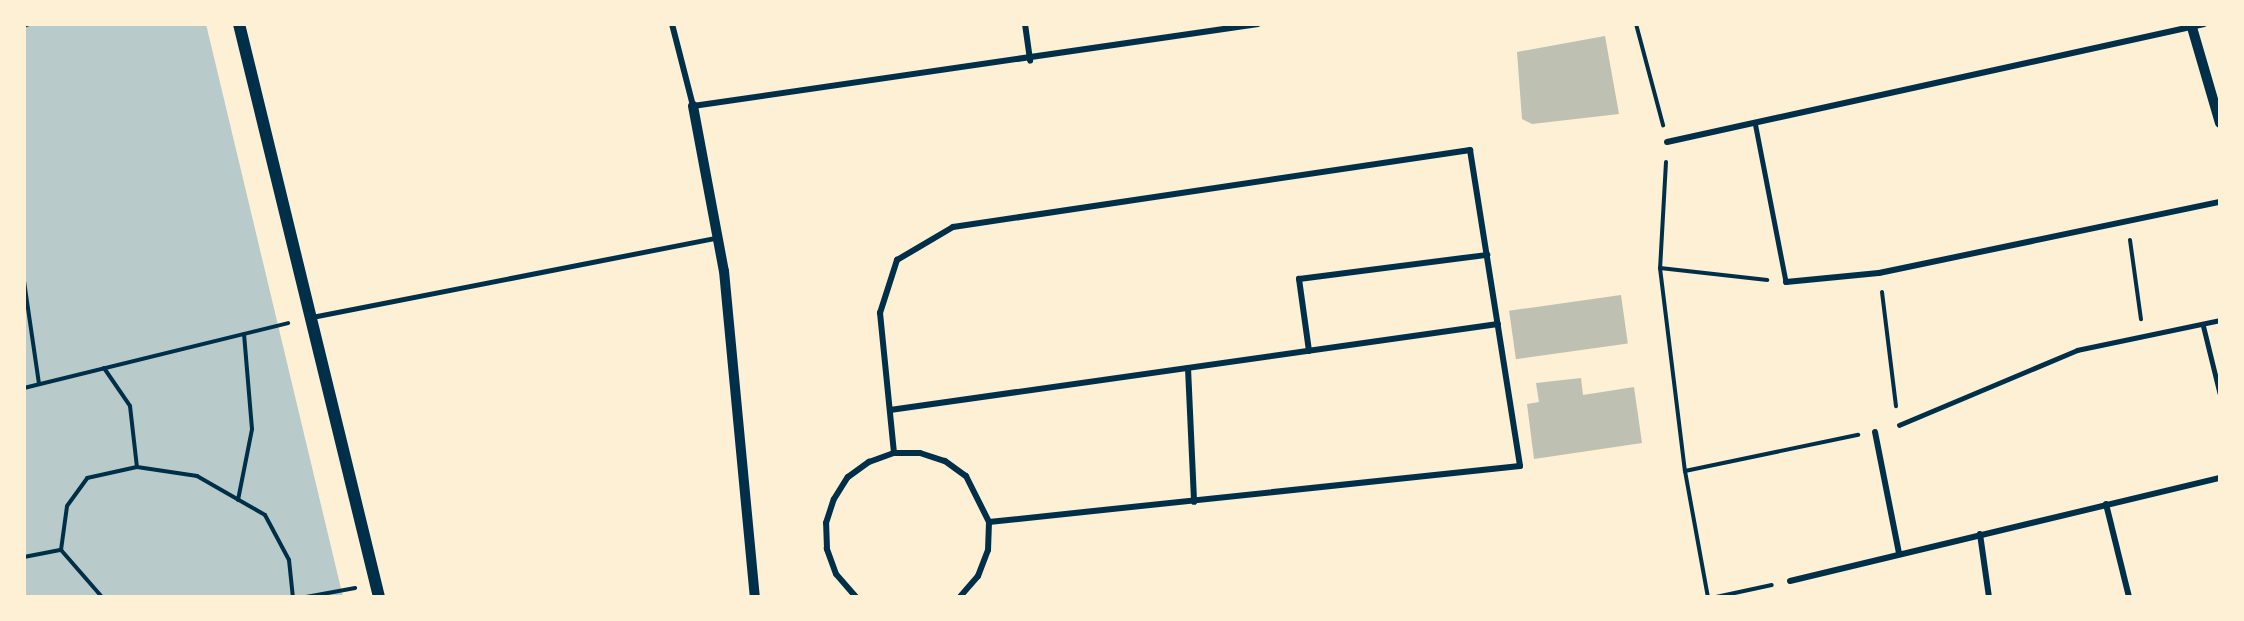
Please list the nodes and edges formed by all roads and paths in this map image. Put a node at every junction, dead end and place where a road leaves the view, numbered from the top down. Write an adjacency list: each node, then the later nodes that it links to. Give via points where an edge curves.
1 (29, 24): 10 (path)
2 (239, 24): 25 (main road)
3 (672, 24): 13 (street)
4 (1025, 24): 12 (street)
5 (1207, 24): 11 (street)
6 (1258, 24): 11 (street)
7 (1636, 24): 16 (path)
8 (2204, 24): 9 (street)
9 (2191, 25): 14 (street); 15 (street)
10 (24, 26)
11 (1208, 32): 12 (street)
12 (1030, 60): 13 (street)
13 (693, 106): 19 (street)
14 (1755, 122): 16 (street); 24 (lane)
15 (2220, 123)
16 (1668, 142): 21 (path)
17 (2220, 202): 18 (street)
18 (2128, 221): 22 (street); 30 (path)
19 (718, 238): 25 (lane); 58 (street, via 743,443)
20 (1487, 255): 27 (street); 31 (street, via 1299,279); 37 (street, via 1470,150 953,227 897,260 880,313)
21 (1660, 268): 24 (path); 42 (path)
22 (1879, 273): 24 (street); 38 (path)
23 (24, 281): 34 (path)
24 (1786, 282)
25 (312, 317): 29 (path); 53 (main road)
26 (2220, 320): 28 (lane)
27 (1498, 324): 31 (street); 45 (street, via 1520,466)
28 (2203, 324): 30 (lane); 36 (lane)
29 (244, 334): 32 (path); 44 (path, via 252,429)
30 (2144, 338): 38 (lane, via 2078,350)
31 (1309, 351): 33 (street)
32 (104, 368): 34 (path); 41 (path, via 130,406)
33 (1188, 368): 37 (street); 45 (street)
34 (39, 384): 35 (path)
35 (24, 388)
36 (2220, 393)
37 (890, 410): 40 (street)
38 (1899, 425)
39 (1875, 432): 42 (path); 50 (street)
40 (894, 453): 47 (street, via 945,461 971,483); 59 (street, via 848,477 826,523 836,574)
41 (137, 467): 44 (path, via 196,476); 49 (path, via 87,478 67,506)
42 (1685, 471): 61 (path)
43 (2220, 478): 46 (street)
44 (238, 500): 55 (path, via 265,515 289,561)
45 (1194, 501): 47 (street)
46 (2106, 504): 48 (street); 64 (street)
47 (989, 522): 60 (street, via 988,550 978,576)
48 (1980, 534): 50 (street); 63 (street)
49 (61, 550): 51 (path); 54 (path)
50 (1899, 553): 52 (street)
51 (24, 557)
52 (1790, 581): 62 (path)
53 (376, 584): 56 (path); 57 (main road)
54 (102, 597)
55 (293, 597)
56 (306, 597)
57 (379, 597)
58 (755, 597)
59 (855, 597)
60 (960, 597)
61 (1708, 597)
62 (1716, 597)
63 (1989, 597)
64 (2129, 597)

